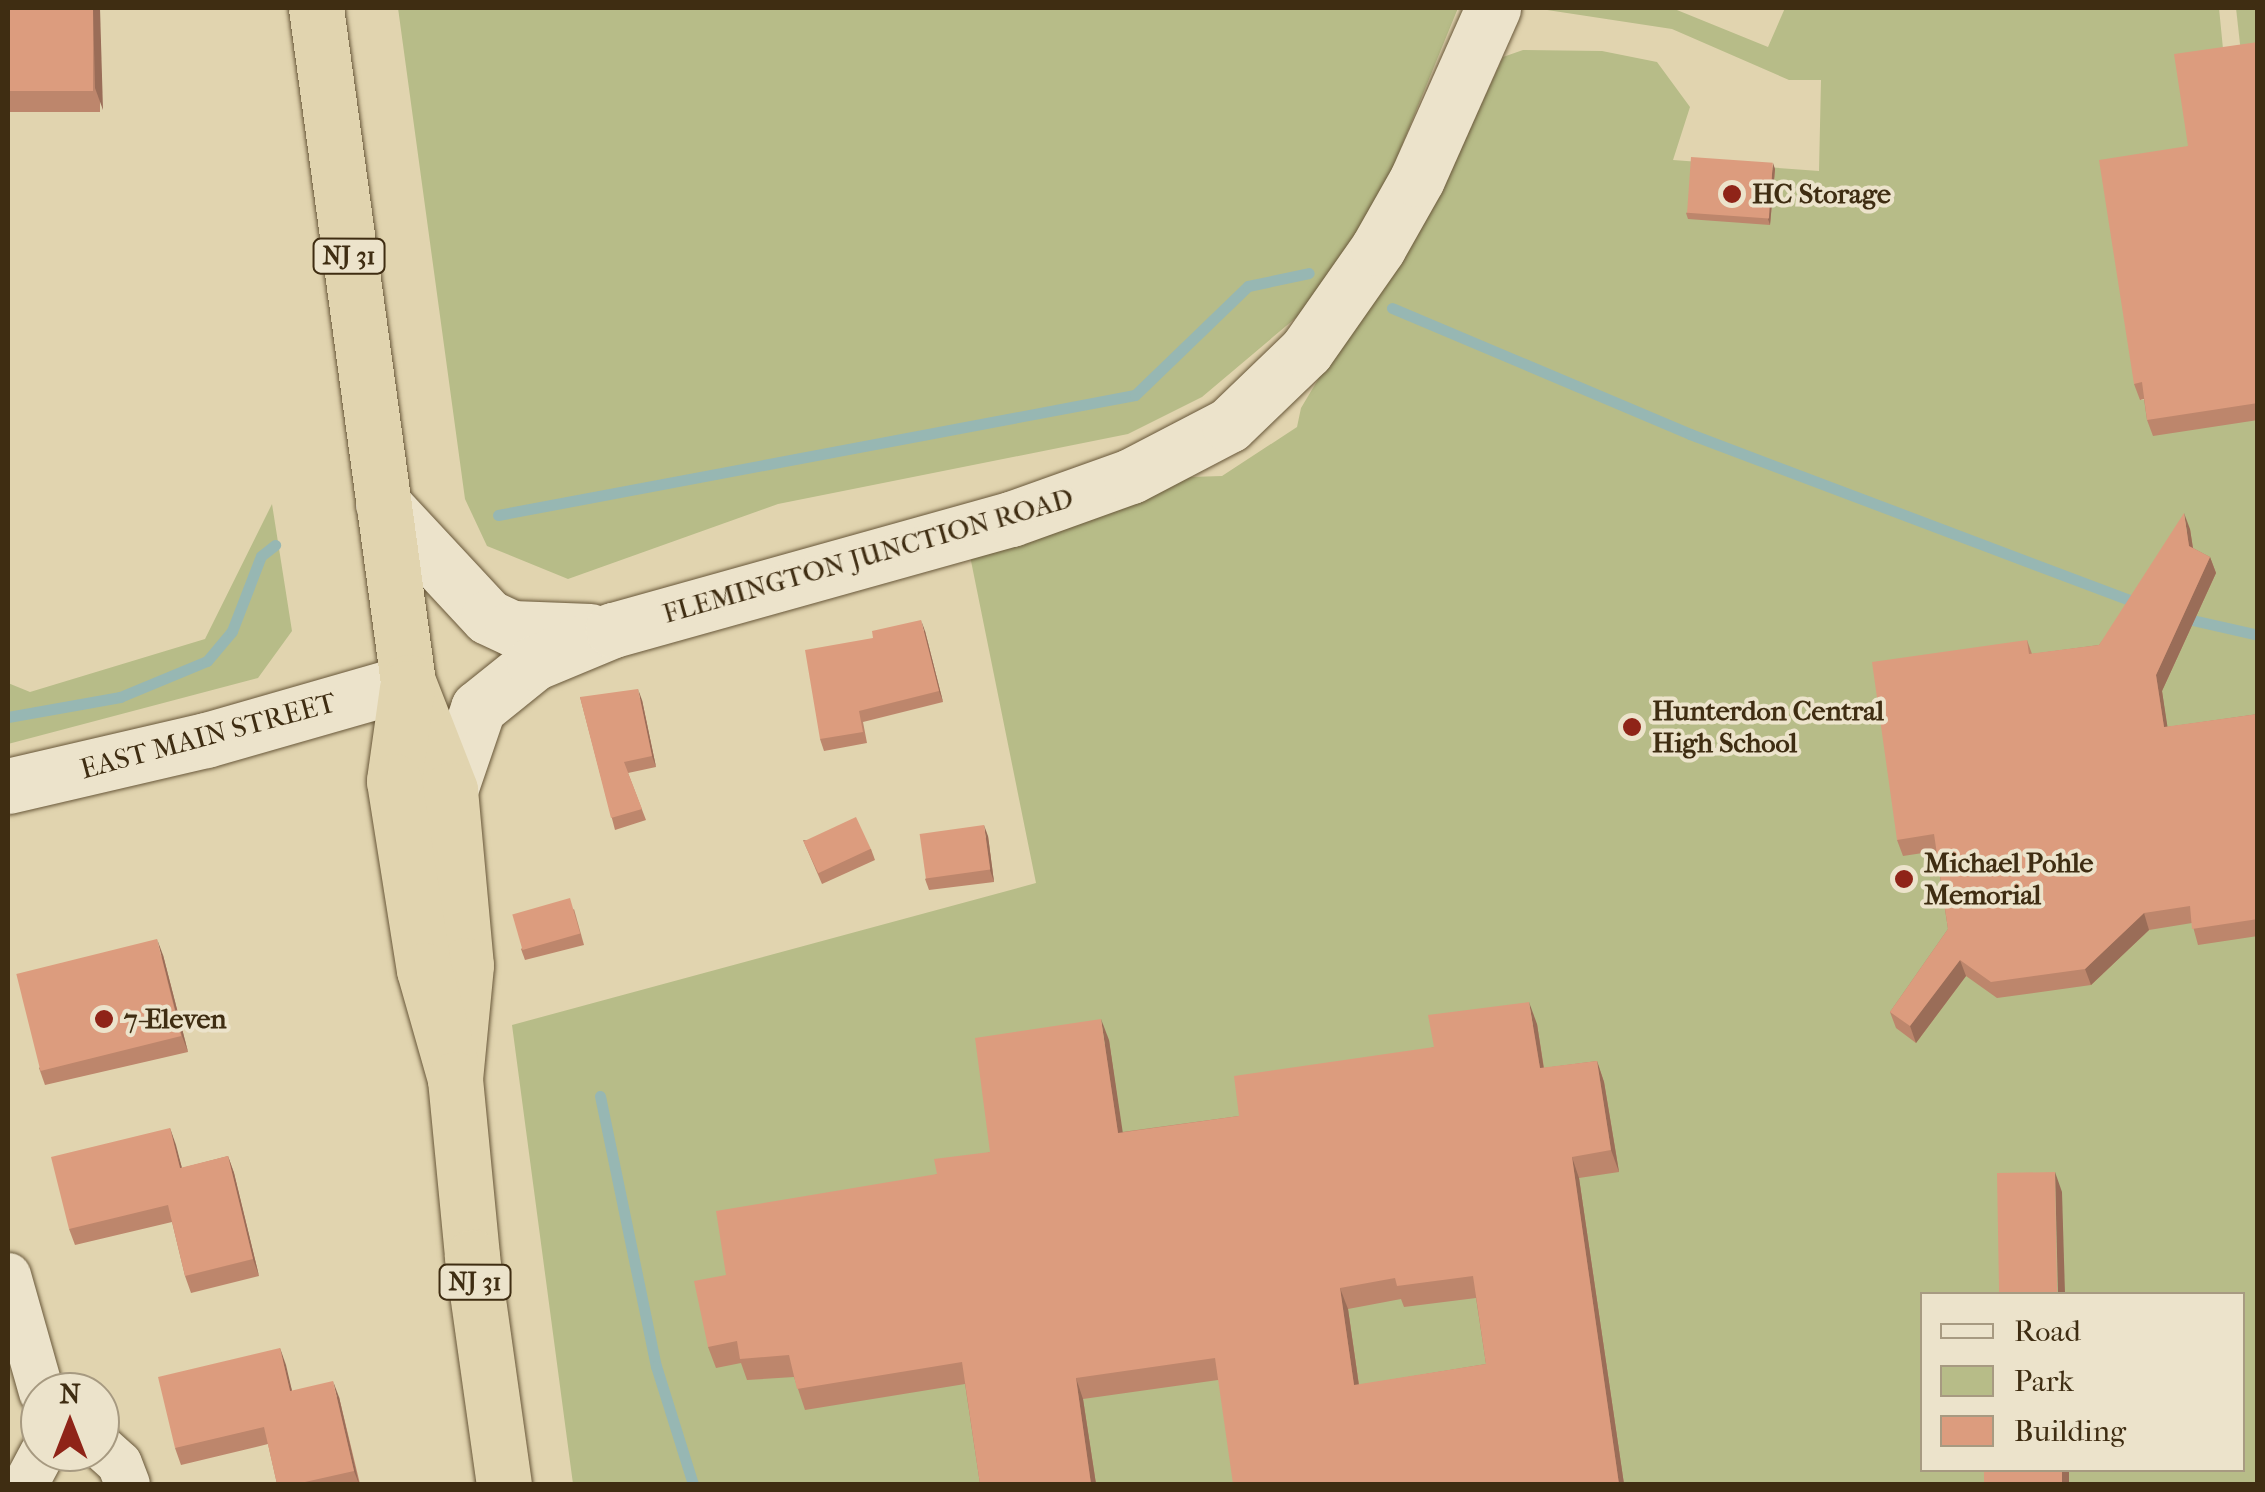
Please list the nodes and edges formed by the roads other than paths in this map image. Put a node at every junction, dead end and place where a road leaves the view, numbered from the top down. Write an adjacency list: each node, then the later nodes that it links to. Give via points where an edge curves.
1 (316, 8): 3 (highway, NJ 31)
2 (1493, 8): 4 (street, FLEMINGTON JUNCTION ROAD, via 1417,179 1378,248 1306,351 1229,424 1131,476 1011,520)
3 (383, 504): 4 (street, via 488,617 551,633); 5 (highway, NJ 31)
4 (612, 630): 7 (street, via 534,663 491,691 478,708)
5 (408, 682): 6 (street, EAST MAIN STREET, via 206,740); 7 (highway, NJ 31); 8 (highway, NJ 31, via 394,781 424,970)
6 (8, 786)
7 (450, 790): 8 (highway, NJ 31, via 466,966)
8 (455, 1079): 11 (highway, NJ 31)
9 (8, 1275): 10 (street)
10 (35, 1372)
11 (504, 1484)

